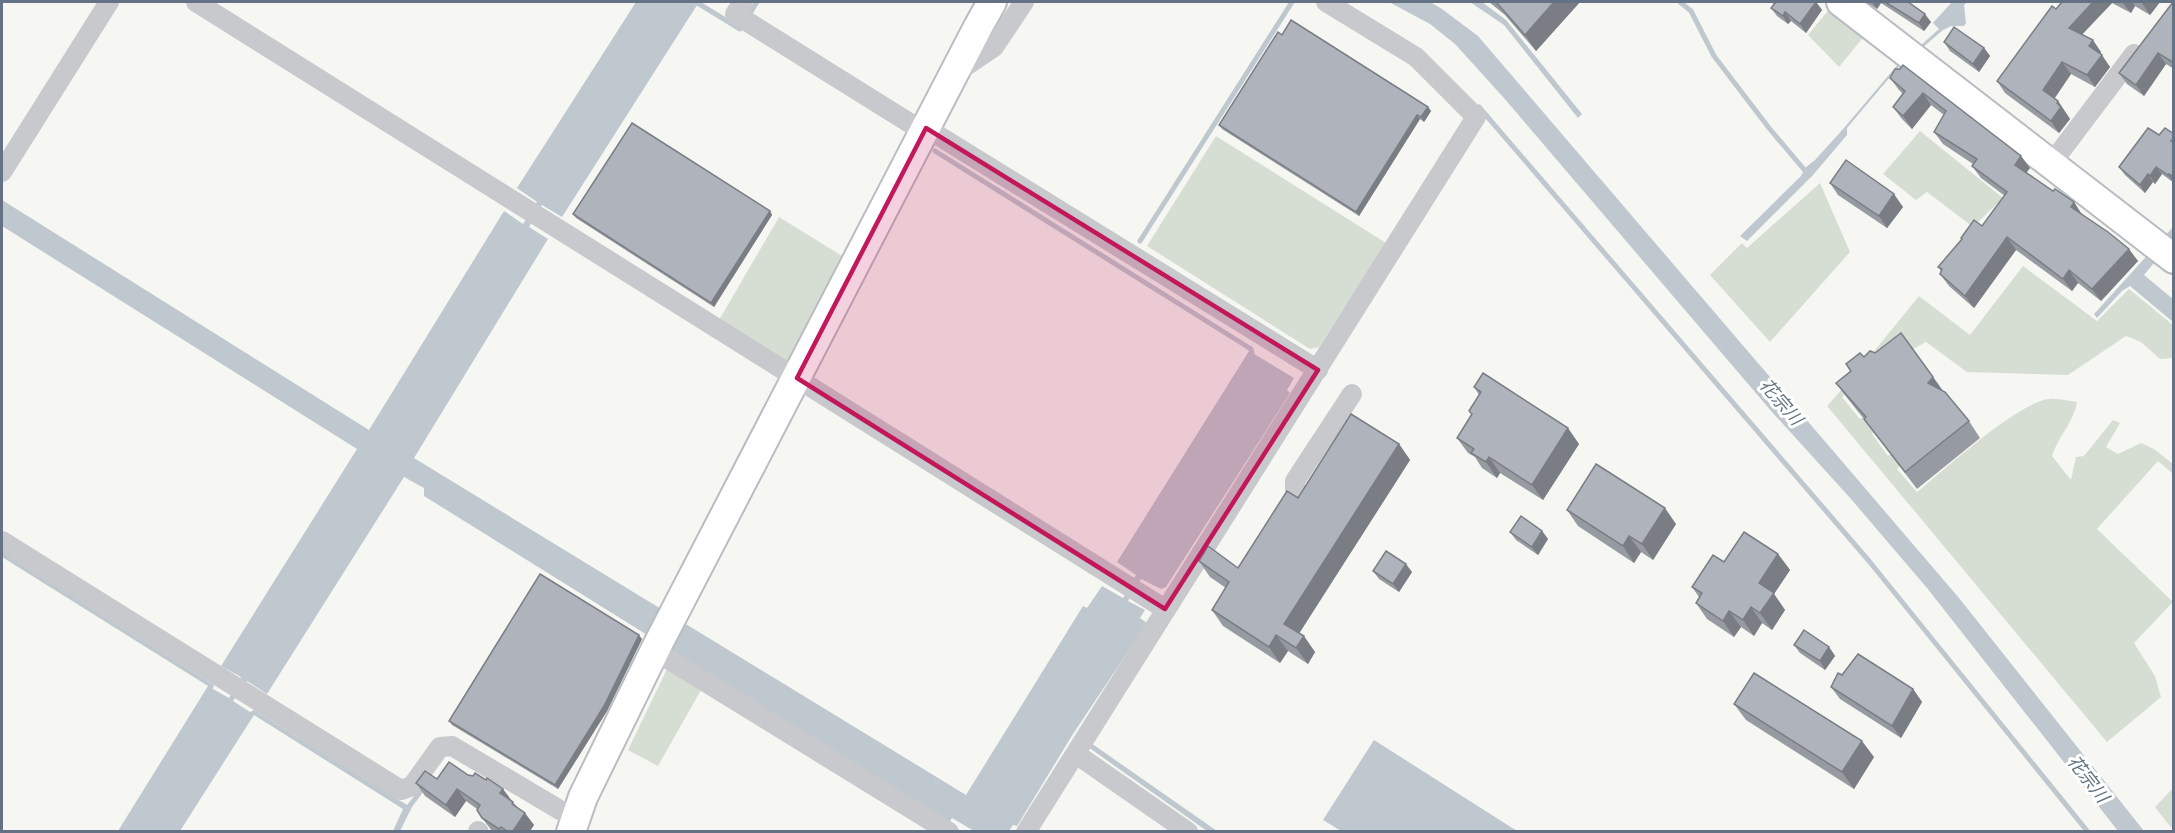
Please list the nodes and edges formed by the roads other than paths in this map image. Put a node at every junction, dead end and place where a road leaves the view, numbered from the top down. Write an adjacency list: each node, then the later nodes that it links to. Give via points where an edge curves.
1 (109, 2): 12 (street)
2 (196, 2): 15 (street)
3 (742, 2): 10 (street, via 735,14)
4 (992, 2): 9 (street)
5 (1024, 2): 9 (street, via 994,47)
6 (1326, 2): 14 (street, via 1416,57 1476,117)
7 (1841, 2): 11 (street)
8 (2145, 41): 11 (street)
9 (953, 75): 10 (street)
10 (925, 130): 14 (street); 15 (street)
11 (2051, 164): 13 (street)
12 (2, 172)
13 (2174, 259)
14 (1318, 370): 19 (street)
15 (797, 378): 19 (street); 20 (street)
16 (1352, 394): 17 (street, via 1295,481)
17 (1295, 492)
18 (2, 541): 22 (street, via 401,790 412,786 440,747 452,746)
19 (1165, 609): 21 (street)
20 (657, 648): 22 (street); 23 (street)
21 (1076, 754): 24 (street); 25 (street)
22 (573, 825)
23 (949, 831)
24 (1026, 831)
25 (1188, 831)

